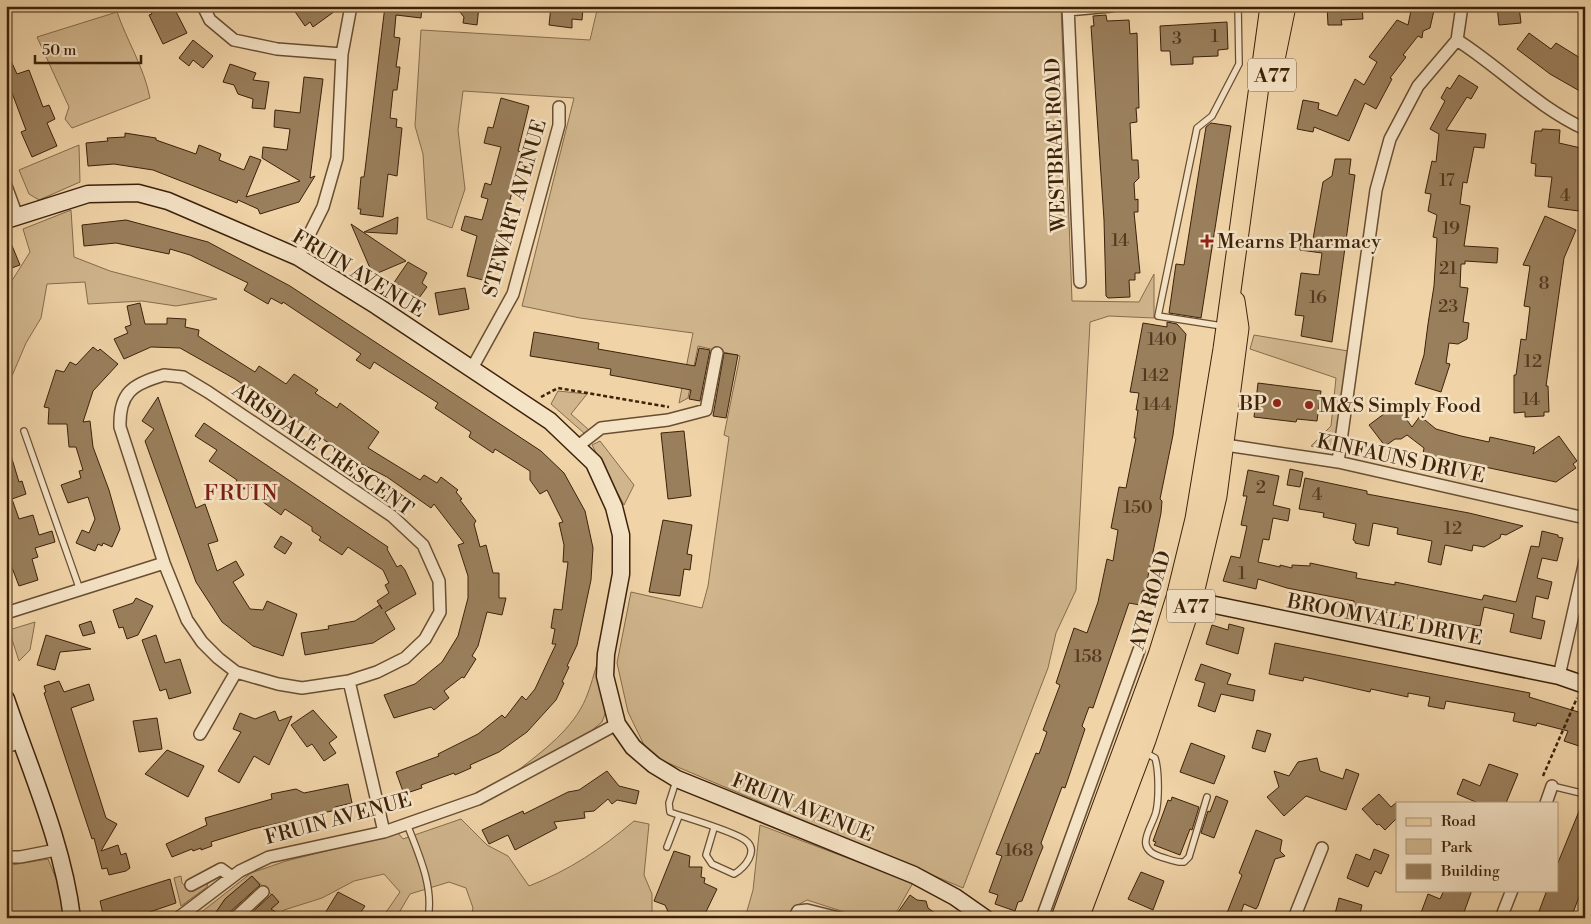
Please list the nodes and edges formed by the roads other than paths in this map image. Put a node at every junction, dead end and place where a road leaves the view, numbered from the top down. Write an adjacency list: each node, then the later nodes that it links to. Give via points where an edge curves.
1 (203, 6): 10 (street, via 210,20 234,40 277,49)
2 (351, 6): 10 (street)
3 (1111, 6): 8 (street)
4 (1238, 6): 18 (lane, via 1239,64 1212,116 1197,128 1158,316)
5 (1270, 6): 13 (main road, AYR ROAD / A77)
6 (1286, 6): 13 (main road, AYR ROAD / A77, via 1267,99)
7 (1462, 6): 9 (street)
8 (1068, 8): 17 (street, WESTBRAE ROAD)
9 (1457, 40): 12 (street, via 1519,88); 24 (street, via 1418,86 1390,139 1376,190)
10 (342, 54): 16 (street, via 337,158 323,207)
11 (559, 107): 20 (street, STEWART AVENUE, via 559,125 513,294)
12 (1585, 129)
13 (1251, 141): 18 (main road, AYR ROAD / A77, via 1232,280)
14 (6, 186): 15 (street)
15 (12, 218): 16 (street, FRUIN AVENUE, via 88,194 138,193 168,201)
16 (298, 257): 20 (street, FRUIN AVENUE, via 378,306)
17 (1080, 282)
18 (1233, 328): 22 (main road, AYR ROAD / A77)
19 (717, 353): 23 (street, via 706,410 668,420 601,428)
20 (471, 370): 23 (street, FRUIN AVENUE, via 550,421)
21 (24, 431): 28 (lane)
22 (1217, 443): 24 (street, KINFAUNS DRIVE); 29 (main road, AYR ROAD / A77, via 1195,519)
23 (578, 446): 37 (street, FRUIN AVENUE, via 594,463 606,486 621,535 621,574 605,676)
24 (1338, 462): 25 (street, KINFAUNS DRIVE)
25 (1585, 518)
26 (1585, 561): 33 (street)
27 (164, 563): 28 (street); 32 (street, ARISDALE CRESCENT, via 187,620 202,642); 34 (street, ARISDALE CRESCENT, via 120,428 120,410 127,393 143,381 164,375 183,377 208,392 392,516 424,545 439,581 440,612 425,639 405,658)
28 (80, 590): 30 (street)
29 (1184, 599): 33 (street, BROOMVALE DRIVE); 40 (main road, AYR ROAD / A77, via 1158,655)
30 (6, 613)
31 (1139, 650): 66 (street, AYR ROAD)
32 (236, 672): 34 (street, ARISDALE CRESCENT, via 302,688); 38 (street)
33 (1559, 676): 35 (street, BROOMVALE DRIVE)
34 (349, 681): 49 (street)
35 (1583, 685)
36 (6, 699): 39 (street)
37 (617, 724): 41 (street, FRUIN AVENUE, via 633,747 654,766); 47 (street, FRUIN AVENUE, via 478,799)
38 (200, 734)
39 (14, 745): 52 (street)
40 (1134, 749): 44 (lane, via 1155,758 1157,766 1156,812 1145,843 1157,856 1184,862 1189,857); 67 (main road, AYR ROAD / A77); 68 (main road, AYR ROAD / A77)
41 (677, 779): 46 (lane, via 669,803 670,812); 65 (street, FRUIN AVENUE, via 914,875 955,897)
42 (1552, 786): 43 (lane); 45 (street)
43 (1585, 794)
44 (1207, 797)
45 (1546, 802)
46 (679, 816): 48 (lane); 50 (lane)
47 (407, 824): 49 (street, FRUIN AVENUE); 62 (lane, via 423,867 430,905)
48 (714, 828): 48 (lane, via 744,839 749,845 750,856 745,867 734,874 712,864 706,855)
49 (384, 832): 54 (street, FRUIN AVENUE, via 269,857)
50 (667, 847)
51 (1322, 848): 69 (street)
52 (56, 850): 53 (street); 59 (street, via 69,891)
53 (6, 857)
54 (232, 877): 55 (street, via 221,869); 58 (street, FRUIN AVENUE)
55 (191, 885)
56 (263, 892): 61 (street)
57 (1511, 892): 70 (street)
58 (190, 914): 60 (street, FRUIN AVENUE)
59 (72, 918)
60 (178, 918)
61 (235, 918)
62 (428, 918)
63 (794, 918): 64 (street, via 798,911 807,910)
64 (839, 918)
65 (984, 918)
66 (1042, 918)
67 (1061, 918)
68 (1079, 918)
69 (1294, 918)
70 (1501, 918)

